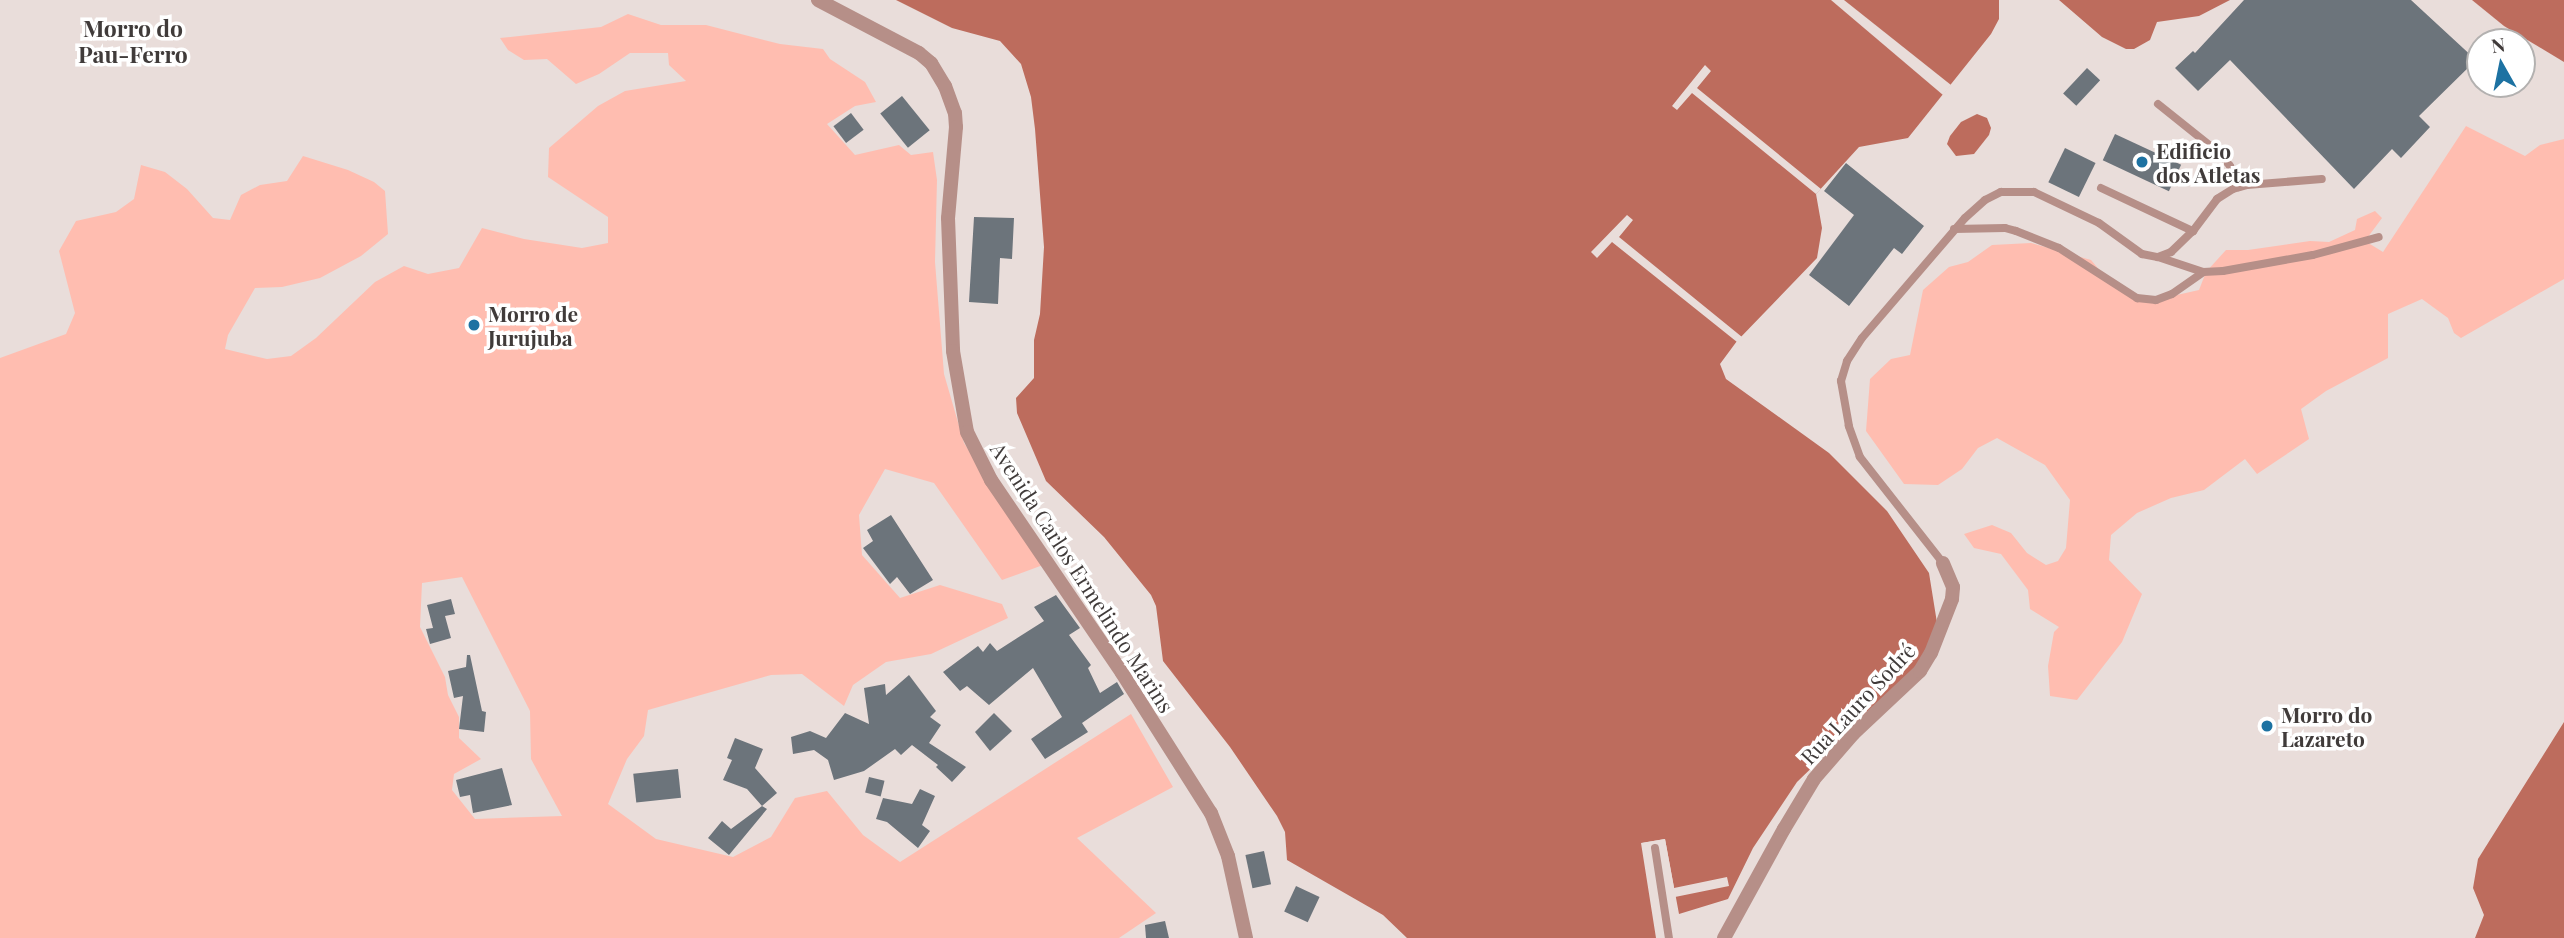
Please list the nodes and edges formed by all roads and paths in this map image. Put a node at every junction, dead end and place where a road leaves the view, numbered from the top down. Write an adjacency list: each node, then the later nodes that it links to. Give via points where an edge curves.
1 (818, 0): 13 (street, Avenida Carlos Ermelindo Marins, via 919,53 946,86 956,127 948,218 953,351 967,432 990,480 1211,813 1228,856)
2 (2158, 104): 4 (lane, via 2218,152)
3 (2322, 179): 4 (lane)
4 (2239, 187): 7 (lane, via 2217,199)
5 (2101, 188): 7 (lane)
6 (1954, 229): 9 (lane, via 1976,207 2001,192 2034,192 2099,223 2142,254); 10 (lane, via 2016,231 2059,248 2137,298 2156,300 2172,294); 11 (lane, via 1862,338 1841,381 1860,457)
7 (2193, 231): 9 (lane, via 2171,252)
8 (2379, 237): 10 (lane, via 2290,260)
9 (2158, 257): 10 (lane)
10 (2203, 272)
11 (1943, 562): 15 (street, Rua Lauro Sodré, via 1953,592 1931,653 1920,671 1853,734 1814,779)
12 (1655, 848): 14 (lane)
13 (1246, 938)
14 (1669, 938)
15 (1724, 938)

